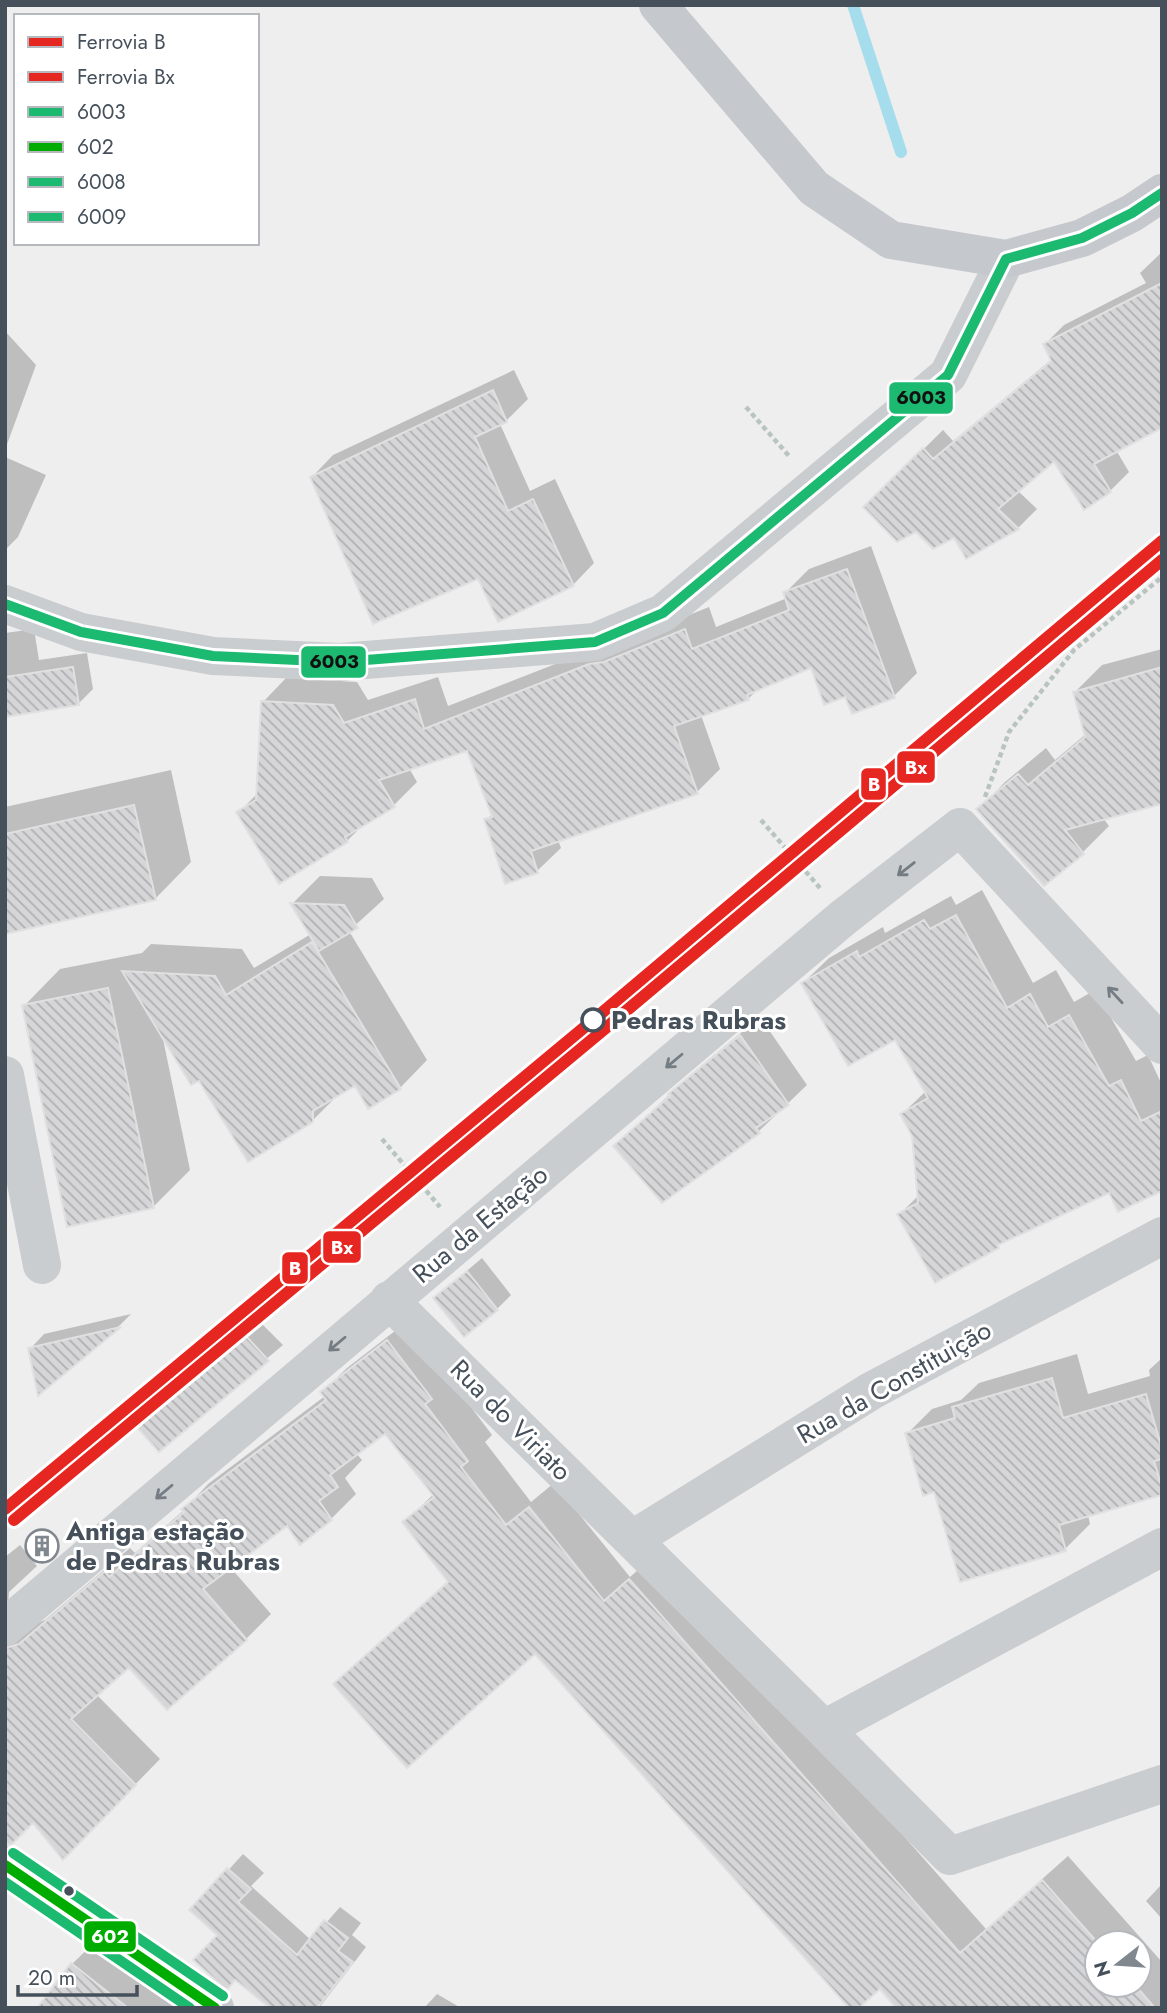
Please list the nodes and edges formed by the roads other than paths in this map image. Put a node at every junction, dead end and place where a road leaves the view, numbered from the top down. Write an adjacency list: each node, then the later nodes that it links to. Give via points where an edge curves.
1 (658, 5): 3 (main road, via 814,188 891,240)
2 (1162, 193): 3 (main road, via 1082,238)
3 (1006, 260): 4 (street, via 948,375 663,613 595,642 340,662 213,656 80,632)
4 (5, 604)
5 (1162, 1045): 9 (street, Rua da Estação, one-way to 9, via 960,827 844,916)
6 (5, 1075): 8 (street)
7 (1162, 1236): 10 (street, Rua da Constituição, via 871,1391)
8 (42, 1265)
9 (389, 1300): 10 (street, Rua do Viriato); 12 (street, Rua da Estação, one-way to 12)
10 (633, 1539): 13 (street, Rua do Viriato)
11 (1162, 1547): 13 (street)
12 (5, 1627)
13 (824, 1729): 14 (street, Rua do Viriato, via 950,1856)
14 (1162, 1784)
15 (5, 1865): 16 (main road)
16 (215, 2008)

